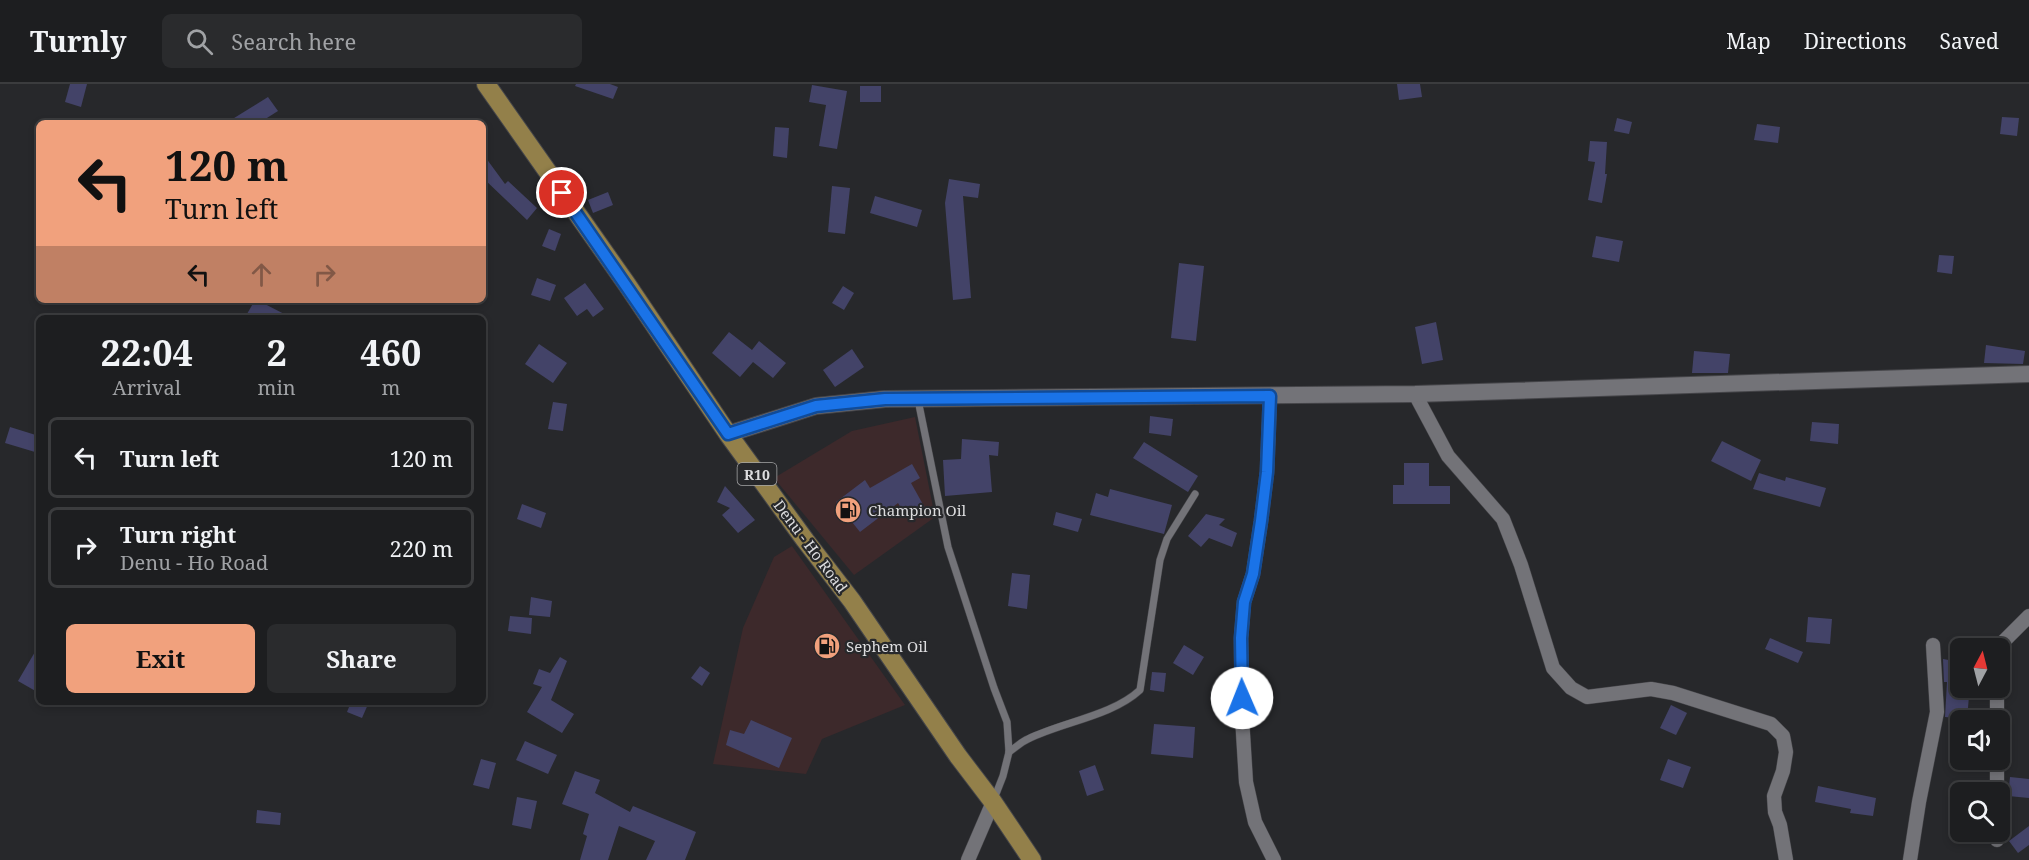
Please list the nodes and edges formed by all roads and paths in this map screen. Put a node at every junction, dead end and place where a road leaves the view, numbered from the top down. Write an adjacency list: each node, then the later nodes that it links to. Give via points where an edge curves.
1 (486, 84): 6 (main road, Denu - Ho Road / R10)
2 (2029, 374): 3 (street)
3 (1415, 394): 4 (street); 16 (street, via 1448,456 1503,519 1553,668 1571,688 1587,697 1651,689 1673,693 1771,724 1783,736 1786,752 1774,796)
4 (1270, 396): 5 (street); 15 (street, via 1267,472 1241,638 1246,782 1255,822)
5 (918, 399): 6 (street, via 816,406); 11 (lane, via 948,547 1007,722)
6 (728, 434): 12 (main road, Denu - Ho Road / R10, via 852,601 957,756)
7 (1195, 495): 11 (lane, via 1167,539 1160,560 1140,690 1111,707 1026,740)
8 (2029, 616): 9 (street)
9 (2007, 638)
10 (1933, 645): 17 (street, via 1937,712)
11 (1009, 752): 12 (lane)
12 (993, 802): 13 (main road, Denu - Ho Road / R10); 14 (street)
13 (1031, 859)
14 (968, 860)
15 (1274, 860)
16 (1786, 860)
17 (1910, 860)

